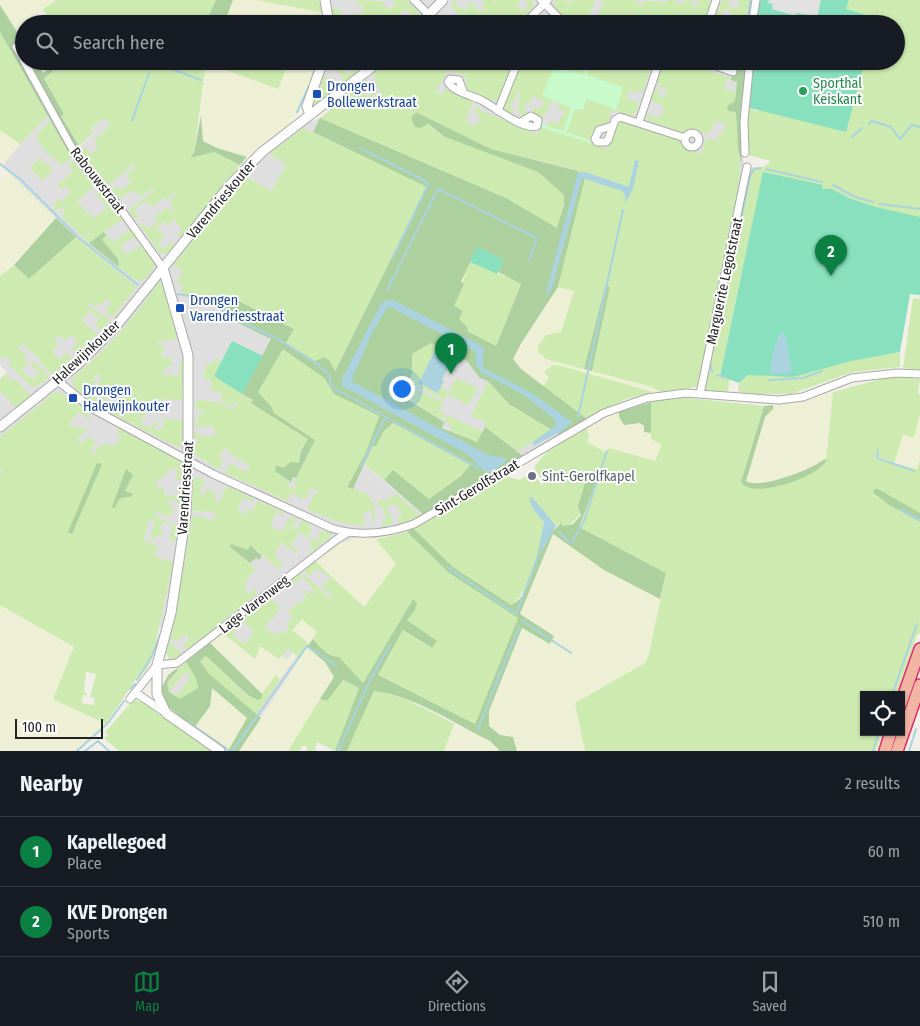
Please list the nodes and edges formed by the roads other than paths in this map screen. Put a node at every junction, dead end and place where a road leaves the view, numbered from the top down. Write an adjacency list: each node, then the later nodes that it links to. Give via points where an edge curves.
1 (324, 0): 8 (street)
2 (414, 0): 7 (street)
3 (443, 0): 7 (street)
4 (716, 0): 11 (street)
5 (756, 0): 12 (street)
6 (544, 1): 9 (street); 10 (street)
7 (429, 14)
8 (327, 15)
9 (532, 15)
10 (557, 15)
11 (711, 15)
12 (754, 15)
13 (29, 70): 30 (street, Rabouwstraat, via 78,158 117,204)
14 (320, 70): 23 (street, via 307,106)
15 (368, 70): 23 (street, Varendrieskouter)
16 (514, 70): 22 (street)
17 (655, 70): 25 (street)
18 (727, 70): 20 (street)
19 (749, 70): 28 (street)
20 (733, 72)
21 (463, 91): 22 (street)
22 (498, 111): 24 (street)
23 (310, 115): 30 (street, Varendrieskouter, via 244,169)
24 (520, 122)
25 (639, 122): 26 (street, via 620,117); 27 (street)
26 (612, 126)
27 (685, 138)
28 (744, 153)
29 (747, 167): 33 (street, Marguerite Legotstraat)
30 (163, 268): 32 (street, Halewijnkouter, via 116,326); 35 (street, Varendriesstraat, via 188,355)
31 (920, 374): 33 (street, Sint-Gerolfstraat, via 852,378 792,399 760,400)
32 (58, 381): 34 (street, Halewijnkouter); 35 (street, Sint-Gerolfstraat, via 91,408)
33 (700, 394): 36 (street, Sint-Gerolfstraat, via 672,393 626,404 604,413 414,524 379,534)
34 (0, 427)
35 (188, 460): 36 (street, Sint-Gerolfstraat); 38 (street, Varendriesstraat, via 186,513 171,613)
36 (347, 533): 38 (street, Lage Varenweg, via 177,663)
37 (920, 649): 40 (highway)
38 (157, 665): 41 (street, via 157,694); 41 (street, Varendriesstraat, via 133,696)
39 (920, 685): 45 (highway)
40 (905, 692)
41 (166, 713): 43 (street)
42 (890, 736): 44 (highway)
43 (220, 751)
44 (885, 751)
45 (897, 751)

